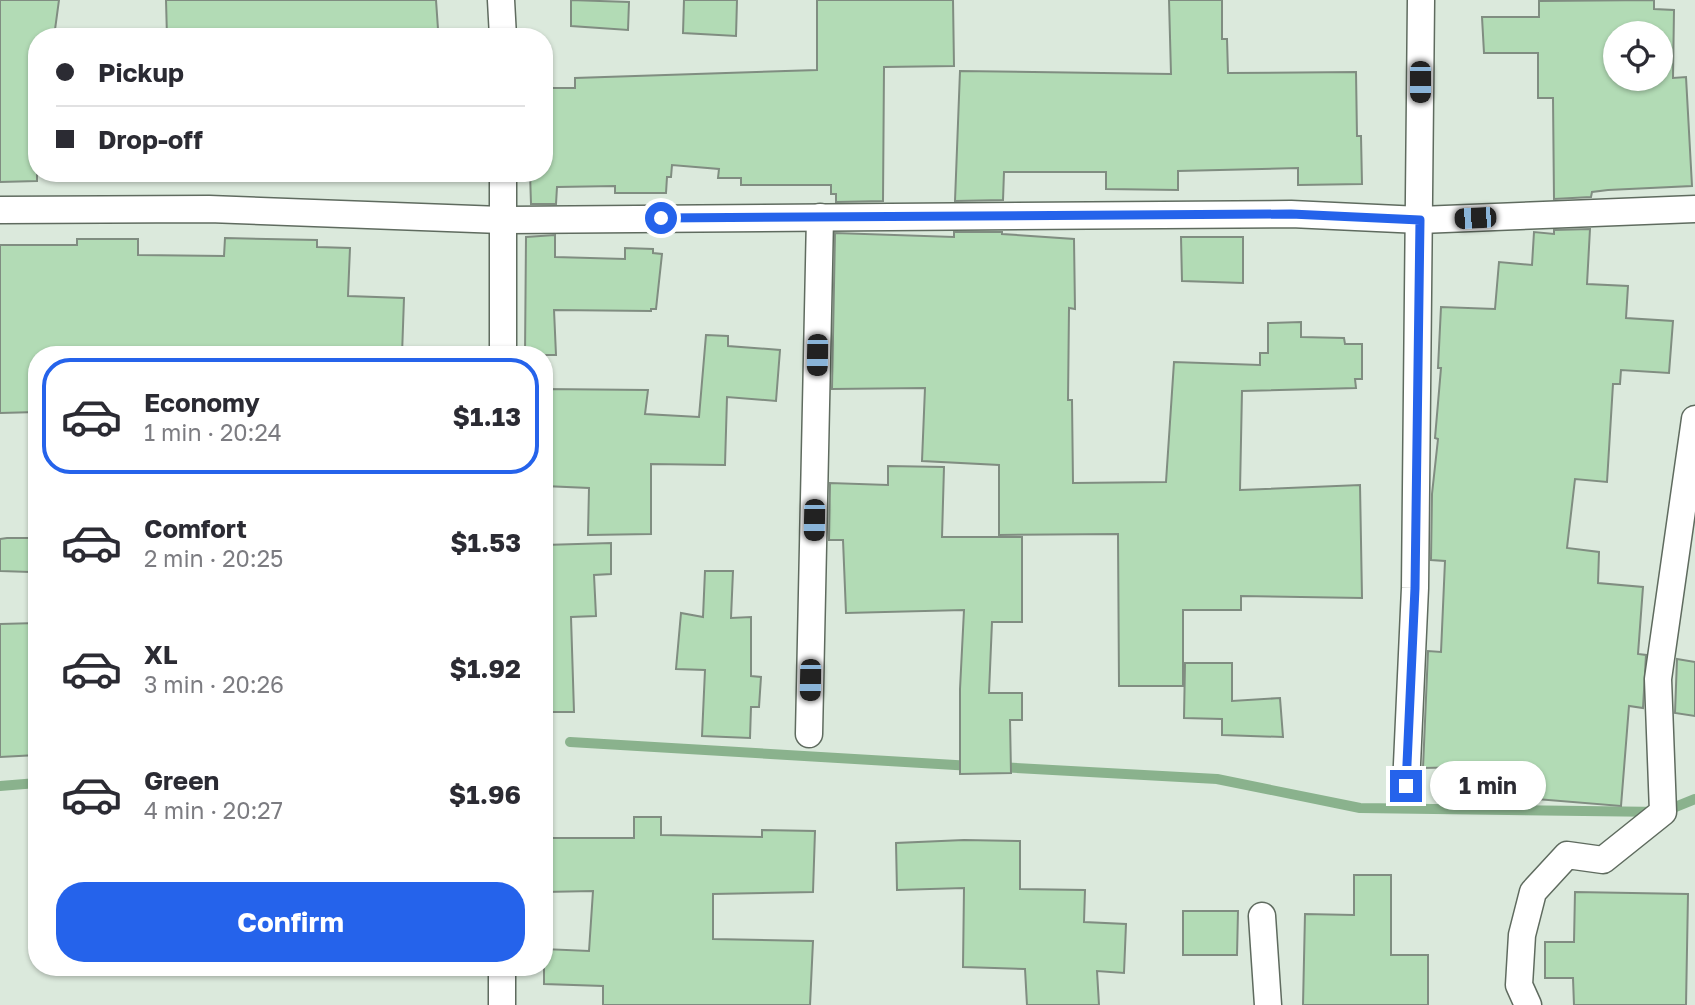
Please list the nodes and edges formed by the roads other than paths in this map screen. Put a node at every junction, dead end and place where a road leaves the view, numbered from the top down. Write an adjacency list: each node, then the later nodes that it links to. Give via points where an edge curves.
1 (502, 0): 3 (street)
2 (1421, 0): 9 (street)
3 (503, 28)
4 (503, 182): 8 (street)
5 (1695, 209): 9 (street)
6 (0, 210): 8 (street, via 209,209)
7 (820, 216): 8 (street); 9 (street, via 1291,214); 12 (street)
8 (501, 220): 10 (street)
9 (1420, 220): 13 (street, via 1415,588)
10 (503, 346)
11 (1695, 419): 18 (street, via 1658,678 1663,812 1603,860 1567,855 1533,892 1522,935 1519,985)
12 (809, 734)
13 (1406, 786)
14 (1262, 916): 17 (street)
15 (502, 976): 16 (street)
16 (502, 1005)
17 (1268, 1005)
18 (1528, 1005)

